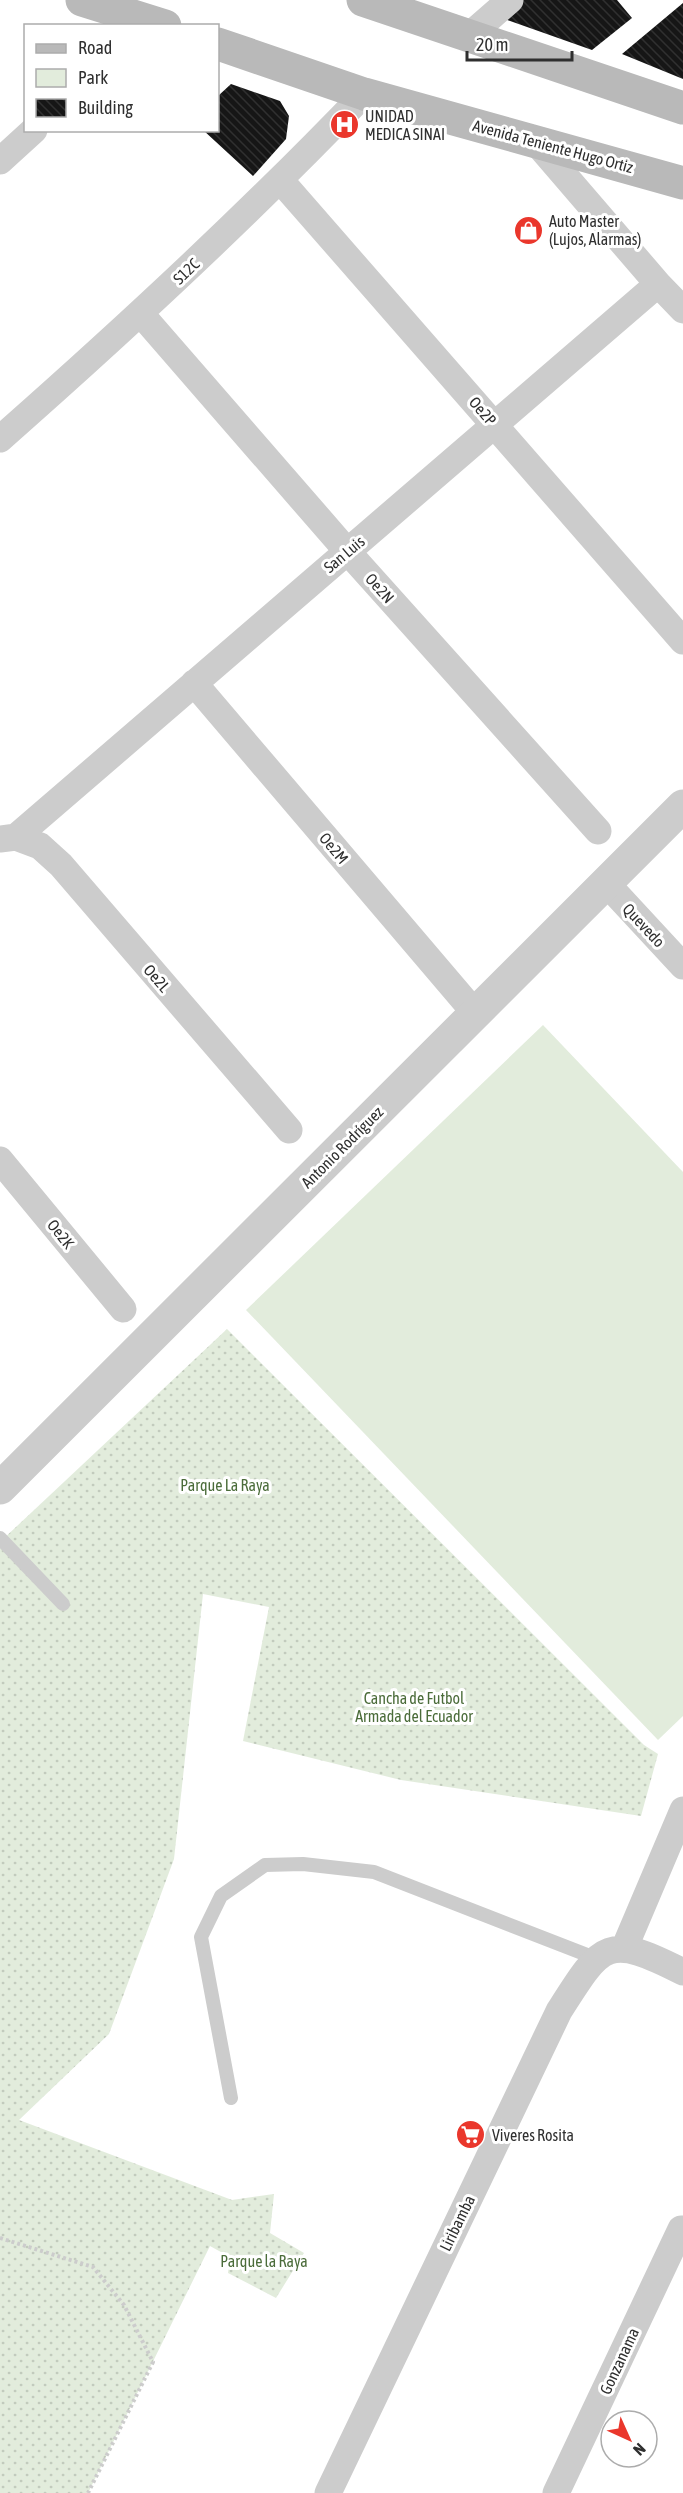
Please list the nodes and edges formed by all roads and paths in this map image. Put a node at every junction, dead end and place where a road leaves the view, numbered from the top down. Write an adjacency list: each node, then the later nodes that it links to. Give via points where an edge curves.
1 (82, 0): 4 (main road)
2 (363, 0): 5 (main road)
3 (510, 0): 5 (street)
4 (157, 24)
5 (470, 35): 8 (main road)
6 (219, 44): 7 (main road, Avenida Teniente Hugo Ortiz)
7 (364, 94): 10 (main road, Avenida Teniente Hugo Ortiz); 12 (street, S12C)
8 (683, 108)
9 (32, 132): 11 (street)
10 (535, 141): 13 (main road, Avenida Teniente Hugo Ortiz); 14 (street)
11 (0, 161)
12 (281, 181): 16 (street, S12C); 17 (street, Oe2P)
13 (683, 183)
14 (658, 284): 15 (street); 17 (street, San Luis)
15 (683, 310)
16 (141, 314): 18 (street, S12C); 19 (street, Oe2N)
17 (496, 426): 19 (street, San Luis); 20 (street, Oe2P)
18 (0, 439)
19 (347, 551): 21 (street, San Luis); 23 (street, Oe2N)
20 (683, 641)
21 (194, 683): 24 (street, San Luis); 27 (street, Oe2M)
22 (683, 806): 25 (street, Antonio Rodríguez)
23 (598, 831)
24 (8, 838): 28 (street, Oe2L, via 40,846 61,865)
25 (606, 883): 26 (street, Quevedo); 27 (street, Antonio Rodríguez)
26 (683, 966)
27 (475, 1013): 31 (street, Antonio Rodríguez)
28 (289, 1130)
29 (0, 1160): 30 (street, Oe2K)
30 (123, 1309)
31 (0, 1488)
32 (0, 1538): 33 (lane)
33 (63, 1604)
34 (683, 1810): 35 (street)
35 (624, 1949): 36 (street, via 609,1950); 37 (street, via 642,1952)
36 (595, 1958): 38 (lane, via 374,1872 265,1864 221,1896 201,1937); 42 (street, Liribamba, via 559,2011)
37 (683, 1972)
38 (231, 2098)
39 (681, 2229): 43 (street, Gonzanama)
40 (0, 2238): 41 (path, via 93,2267 124,2305 153,2362)
41 (88, 2493)
42 (328, 2493)
43 (556, 2493)

